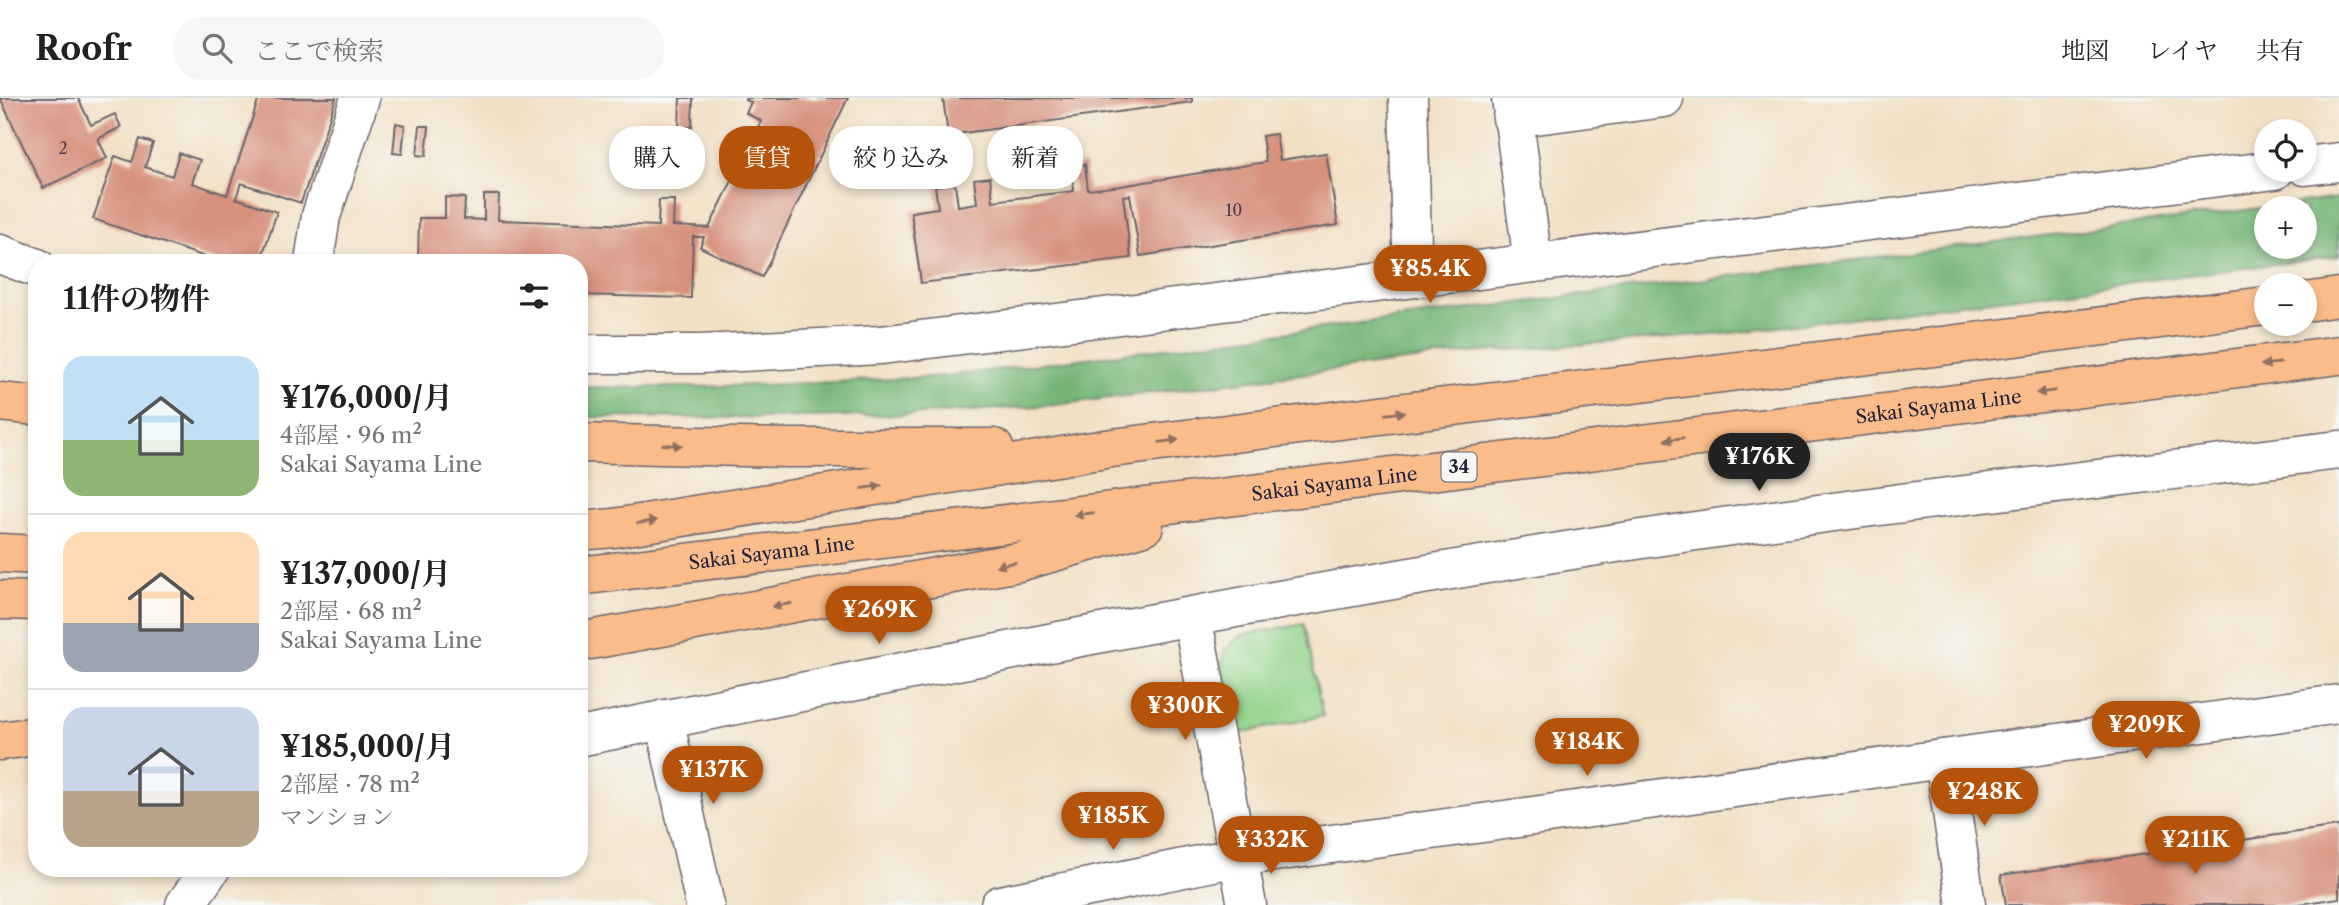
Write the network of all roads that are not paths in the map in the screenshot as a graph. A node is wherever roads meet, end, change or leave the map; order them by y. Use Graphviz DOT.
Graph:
graph roads {
  1 [pos="360,98"];
  2 [pos="1408,98"];
  3 [pos="1664,98"];
  4 [pos="1512,108"];
  5 [pos="2339,162"];
  6 [pos="2317,165"];
  7 [pos="2254,173"];
  8 [pos="0,254"];
  9 [pos="315,254"];
  10 [pos="1533,263"];
  11 [pos="28,265"];
  12 [pos="1416,276"];
  13 [pos="2339,297"];
  14 [pos="2317,300"];
  15 [pos="2254,307"];
  16 [pos="588,354"];
  17 [pos="2339,355"];
  18 [pos="0,402"];
  19 [pos="28,405"];
  20 [pos="588,443"];
  21 [pos="1112,448"];
  22 [pos="2339,450"];
  23 [pos="1260,493"];
  24 [pos="588,530"];
  25 [pos="0,553"];
  26 [pos="28,555"];
  27 [pos="588,575"];
  28 [pos="0,600"];
  29 [pos="28,601"];
  30 [pos="1192,616"];
  31 [pos="588,640"];
  32 [pos="2339,704"];
  33 [pos="664,719"];
  34 [pos="588,735"];
  35 [pos="28,737"];
  36 [pos="0,741"];
  37 [pos="1944,759"];
  38 [pos="1238,857"];
  39 [pos="205,877"];
  40 [pos="185,905"];
  41 [pos="705,905"];
  42 [pos="1000,905"];
  43 [pos="1247,905"];
  44 [pos="1966,905"];
  1 -- 9 [label="street"];
  2 -- 12 [label="street"];
  3 -- 4 [label="street"];
  4 -- 10 [label="street"];
  5 -- 6 [label="street"];
  7 -- 10 [label="street"];
  8 -- 11 [label="street"];
  10 -- 12 [label="street"];
  12 -- 16 [label="street"];
  13 -- 14 [label="main road"];
  21 -- 15 [label="main road, one-way"];
  17 -- 23 [label="main road, Sakai Sayama Line / 34, one-way"];
  18 -- 19 [label="main road"];
  20 -- 21 [label="main road, one-way"];
  24 -- 21 [label="main road, one-way"];
  22 -- 30 [label="street"];
  23 -- 27 [label="main road, Sakai Sayama Line / 34, one-way"];
  23 -- 31 [label="main road, one-way"];
  25 -- 26 [label="main road"];
  28 -- 29 [label="main road"];
  30 -- 33 [label="street"];
  30 -- 38 [label="street"];
  32 -- 37 [label="street"];
  33 -- 34 [label="street"];
  33 -- 41 [label="street"];
  35 -- 36 [label="main road"];
  37 -- 38 [label="street"];
  37 -- 44 [label="street"];
  38 -- 42 [label="street"];
  38 -- 43 [label="street"];
  39 -- 40 [label="street"];
}
